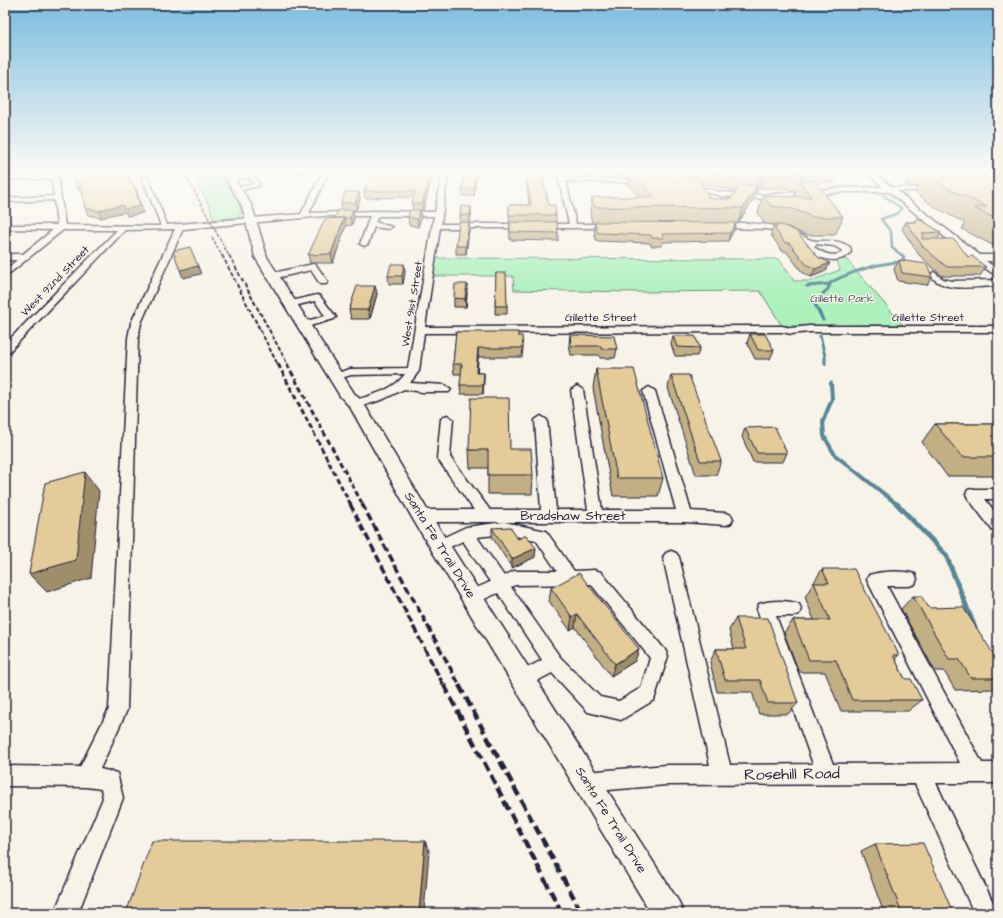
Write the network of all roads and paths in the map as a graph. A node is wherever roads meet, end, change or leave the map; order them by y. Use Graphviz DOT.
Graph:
graph roads {
  1 [pos="375,214"];
  2 [pos="438,214"];
  3 [pos="60,215"];
  4 [pos="161,215"];
  5 [pos="250,215"];
  6 [pos="345,215"];
  7 [pos="570,215"];
  8 [pos="922,215"];
  9 [pos="304,216"];
  10 [pos="252,221"];
  11 [pos="371,224"];
  12 [pos="436,226"];
  13 [pos="573,226"];
  14 [pos="621,226"];
  15 [pos="710,226"];
  16 [pos="5,227"];
  17 [pos="61,227"];
  18 [pos="180,227"];
  19 [pos="388,227"];
  20 [pos="123,228"];
  21 [pos="162,228"];
  22 [pos="812,243"];
  23 [pos="943,243"];
  24 [pos="957,243"];
  25 [pos="364,244"];
  26 [pos="5,257"];
  27 [pos="25,257"];
  28 [pos="976,258"];
  29 [pos="998,258"];
  30 [pos="5,274"];
  31 [pos="998,274"];
  32 [pos="934,275"];
  33 [pos="272,276"];
  34 [pos="323,282"];
  35 [pos="998,283"];
  36 [pos="290,304"];
  37 [pos="303,325"];
  38 [pos="998,329"];
  39 [pos="420,330"];
  40 [pos="5,350"];
  41 [pos="413,371"];
  42 [pos="335,377"];
  43 [pos="403,385"];
  44 [pos="445,389"];
  45 [pos="577,390"];
  46 [pos="649,391"];
  47 [pos="356,404"];
  48 [pos="447,419"];
  49 [pos="541,420"];
  50 [pos="998,494"];
  51 [pos="421,516"];
  52 [pos="685,516"];
  53 [pos="487,517"];
  54 [pos="549,517"];
  55 [pos="596,517"];
  56 [pos="726,519"];
  57 [pos="998,527"];
  58 [pos="466,534"];
  59 [pos="439,546"];
  60 [pos="671,558"];
  61 [pos="570,578"];
  62 [pos="909,579"];
  63 [pos="501,585"];
  64 [pos="472,598"];
  65 [pos="793,609"];
  66 [pos="554,663"];
  67 [pos="522,680"];
  68 [pos="826,773"];
  69 [pos="921,773"];
  70 [pos="976,773"];
  71 [pos="998,773"];
  72 [pos="722,774"];
  73 [pos="5,776"];
  74 [pos="86,777"];
  75 [pos="586,782"];
  76 [pos="66,913"];
  77 [pos="668,913"];
  78 [pos="986,913"];
  1 -- 11 [label="street"];
  2 -- 12 [label="street, West 91st Street"];
  3 -- 17 [label="street"];
  4 -- 21 [label="street"];
  5 -- 10 [label="main road, Santa Fe Trail Drive"];
  6 -- 9 [label="street"];
  7 -- 13 [label="street"];
  8 -- 24 [label="street"];
  9 -- 10 [label="street"];
  10 -- 18 [label="street"];
  10 -- 33 [label="main road, Santa Fe Trail Drive"];
  11 -- 19 [label="street"];
  11 -- 25 [label="street"];
  12 -- 13 [label="street"];
  12 -- 39 [label="street, West 91st Street"];
  13 -- 14 [label="street"];
  15 -- 22 [label="street"];
  16 -- 17 [label="street"];
  17 -- 20 [label="street"];
  17 -- 27 [label="street"];
  18 -- 21 [label="street"];
  18 -- 74 [label="street"];
  20 -- 21 [label="street"];
  20 -- 40 [label="street, West 92nd Street"];
  23 -- 24 [label="street"];
  24 -- 28 [label="street"];
  26 -- 27 [label="street"];
  27 -- 30 [label="street"];
  28 -- 29 [label="street"];
  28 -- 31 [label="street"];
  32 -- 35 [label="street"];
  33 -- 34 [label="street"];
  33 -- 36 [label="main road, Santa Fe Trail Drive"];
  36 -- 37 [label="main road, Santa Fe Trail Drive"];
  36 -- 37 [label="street"];
  37 -- 42 [label="main road, Santa Fe Trail Drive"];
  38 -- 39 [label="street, Gillette Street"];
  39 -- 41 [label="street, West 91st Street"];
  41 -- 42 [label="street"];
  41 -- 43 [label="street, West 91st Street"];
  42 -- 47 [label="main road, Santa Fe Trail Drive"];
  43 -- 44 [label="street"];
  43 -- 47 [label="street, West 91st Street"];
  45 -- 55 [label="street"];
  46 -- 52 [label="street"];
  47 -- 51 [label="main road, Santa Fe Trail Drive"];
  48 -- 53 [label="street"];
  49 -- 54 [label="street"];
  50 -- 57 [label="street"];
  51 -- 53 [label="street, Bradshaw Street"];
  51 -- 59 [label="main road, Santa Fe Trail Drive"];
  52 -- 55 [label="street, Bradshaw Street"];
  52 -- 56 [label="street, Bradshaw Street"];
  53 -- 54 [label="street, Bradshaw Street"];
  54 -- 55 [label="street, Bradshaw Street"];
  58 -- 59 [label="street"];
  58 -- 61 [label="street"];
  58 -- 63 [label="street"];
  59 -- 64 [label="main road, Santa Fe Trail Drive"];
  60 -- 72 [label="street"];
  61 -- 63 [label="street"];
  61 -- 66 [label="street"];
  62 -- 70 [label="street"];
  63 -- 64 [label="street"];
  63 -- 66 [label="street"];
  64 -- 67 [label="main road, Santa Fe Trail Drive"];
  65 -- 68 [label="street"];
  66 -- 67 [label="street"];
  67 -- 75 [label="main road, Santa Fe Trail Drive"];
  68 -- 69 [label="street, Rosehill Road"];
  68 -- 72 [label="street, Rosehill Road"];
  69 -- 70 [label="street, Rosehill Road"];
  69 -- 78 [label="street"];
  70 -- 71 [label="street, Rosehill Road"];
  72 -- 75 [label="street, Rosehill Road"];
  73 -- 74 [label="street"];
  74 -- 76 [label="street"];
  75 -- 77 [label="main road, Santa Fe Trail Drive"];
}
